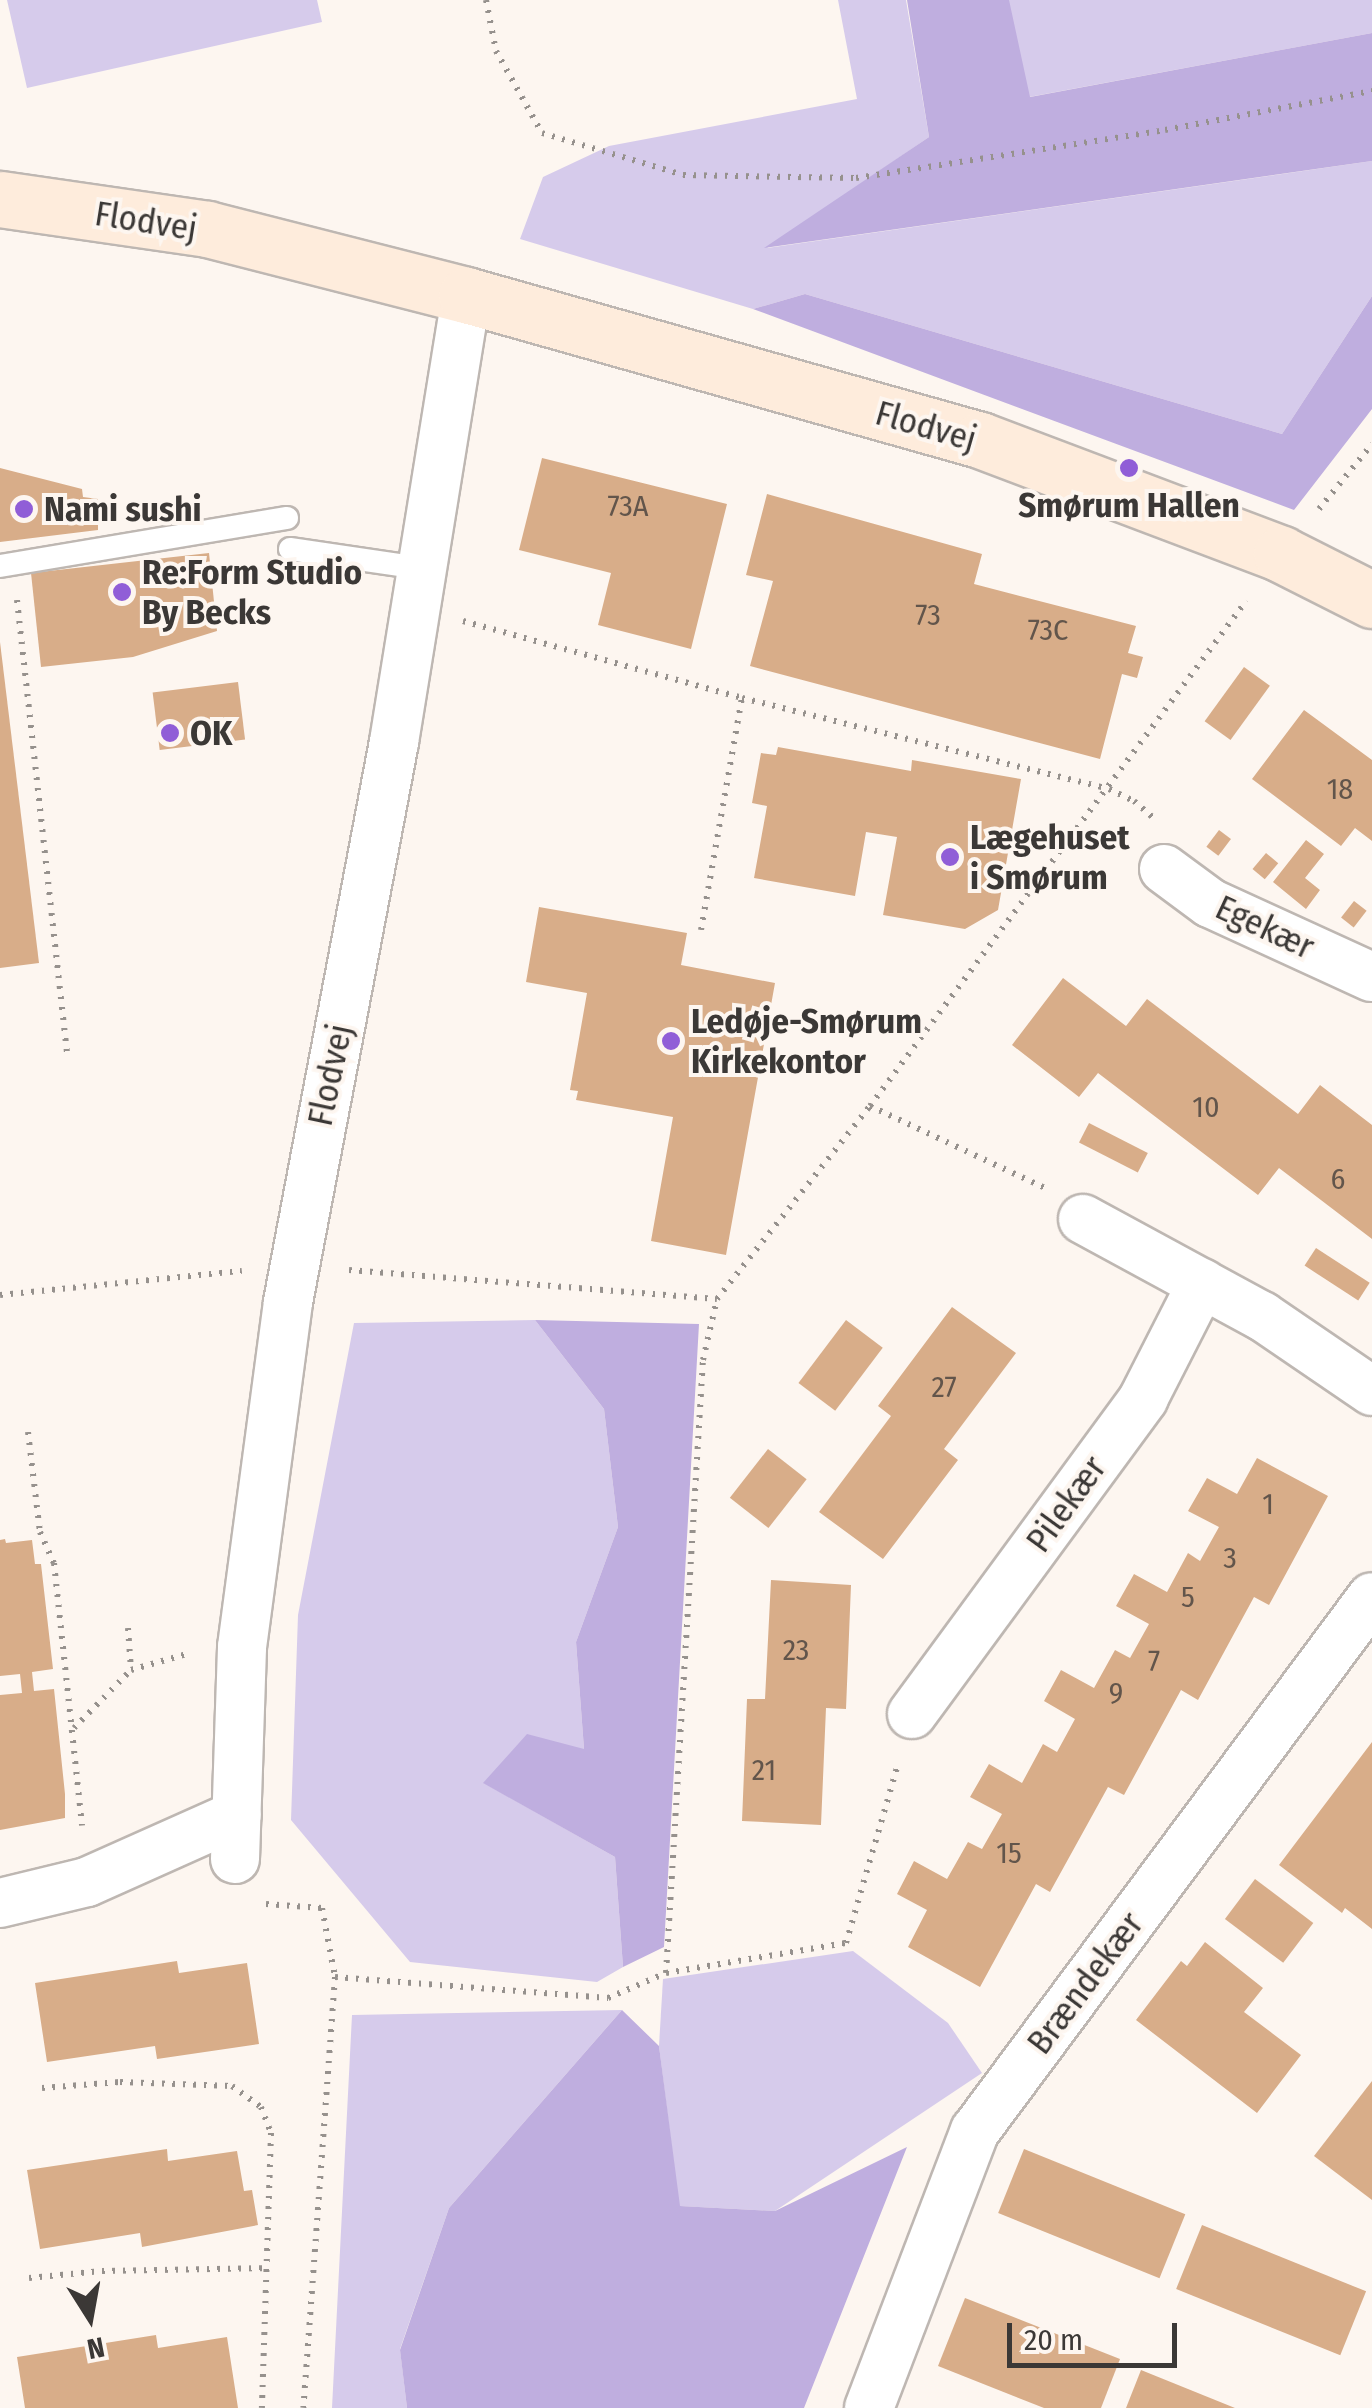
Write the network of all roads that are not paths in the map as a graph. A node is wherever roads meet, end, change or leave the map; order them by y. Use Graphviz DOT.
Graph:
graph roads {
  1 [pos="0,199"];
  2 [pos="466,295"];
  3 [pos="287,518"];
  4 [pos="290,550"];
  5 [pos="7,565"];
  6 [pos="418,588"];
  7 [pos="1372,600"];
  8 [pos="1164,870"];
  9 [pos="1372,977"];
  10 [pos="1082,1220"];
  11 [pos="1202,1284"];
  12 [pos="1372,1391"];
  13 [pos="1372,1597"];
  14 [pos="912,1714"];
  15 [pos="0,1902"];
  16 [pos="869,2408"];
  1 -- 2 [label="street, Flodvej"];
  2 -- 6 [label="street, Flodvej"];
  2 -- 7 [label="street, Flodvej"];
  3 -- 5 [label="lane"];
  4 -- 6 [label="lane"];
  6 -- 15 [label="street, Flodvej"];
  8 -- 9 [label="street, Egekær"];
  10 -- 11 [label="street"];
  11 -- 12 [label="street"];
  11 -- 14 [label="street, Pilekær"];
  13 -- 16 [label="street, Brændekær"];
}
